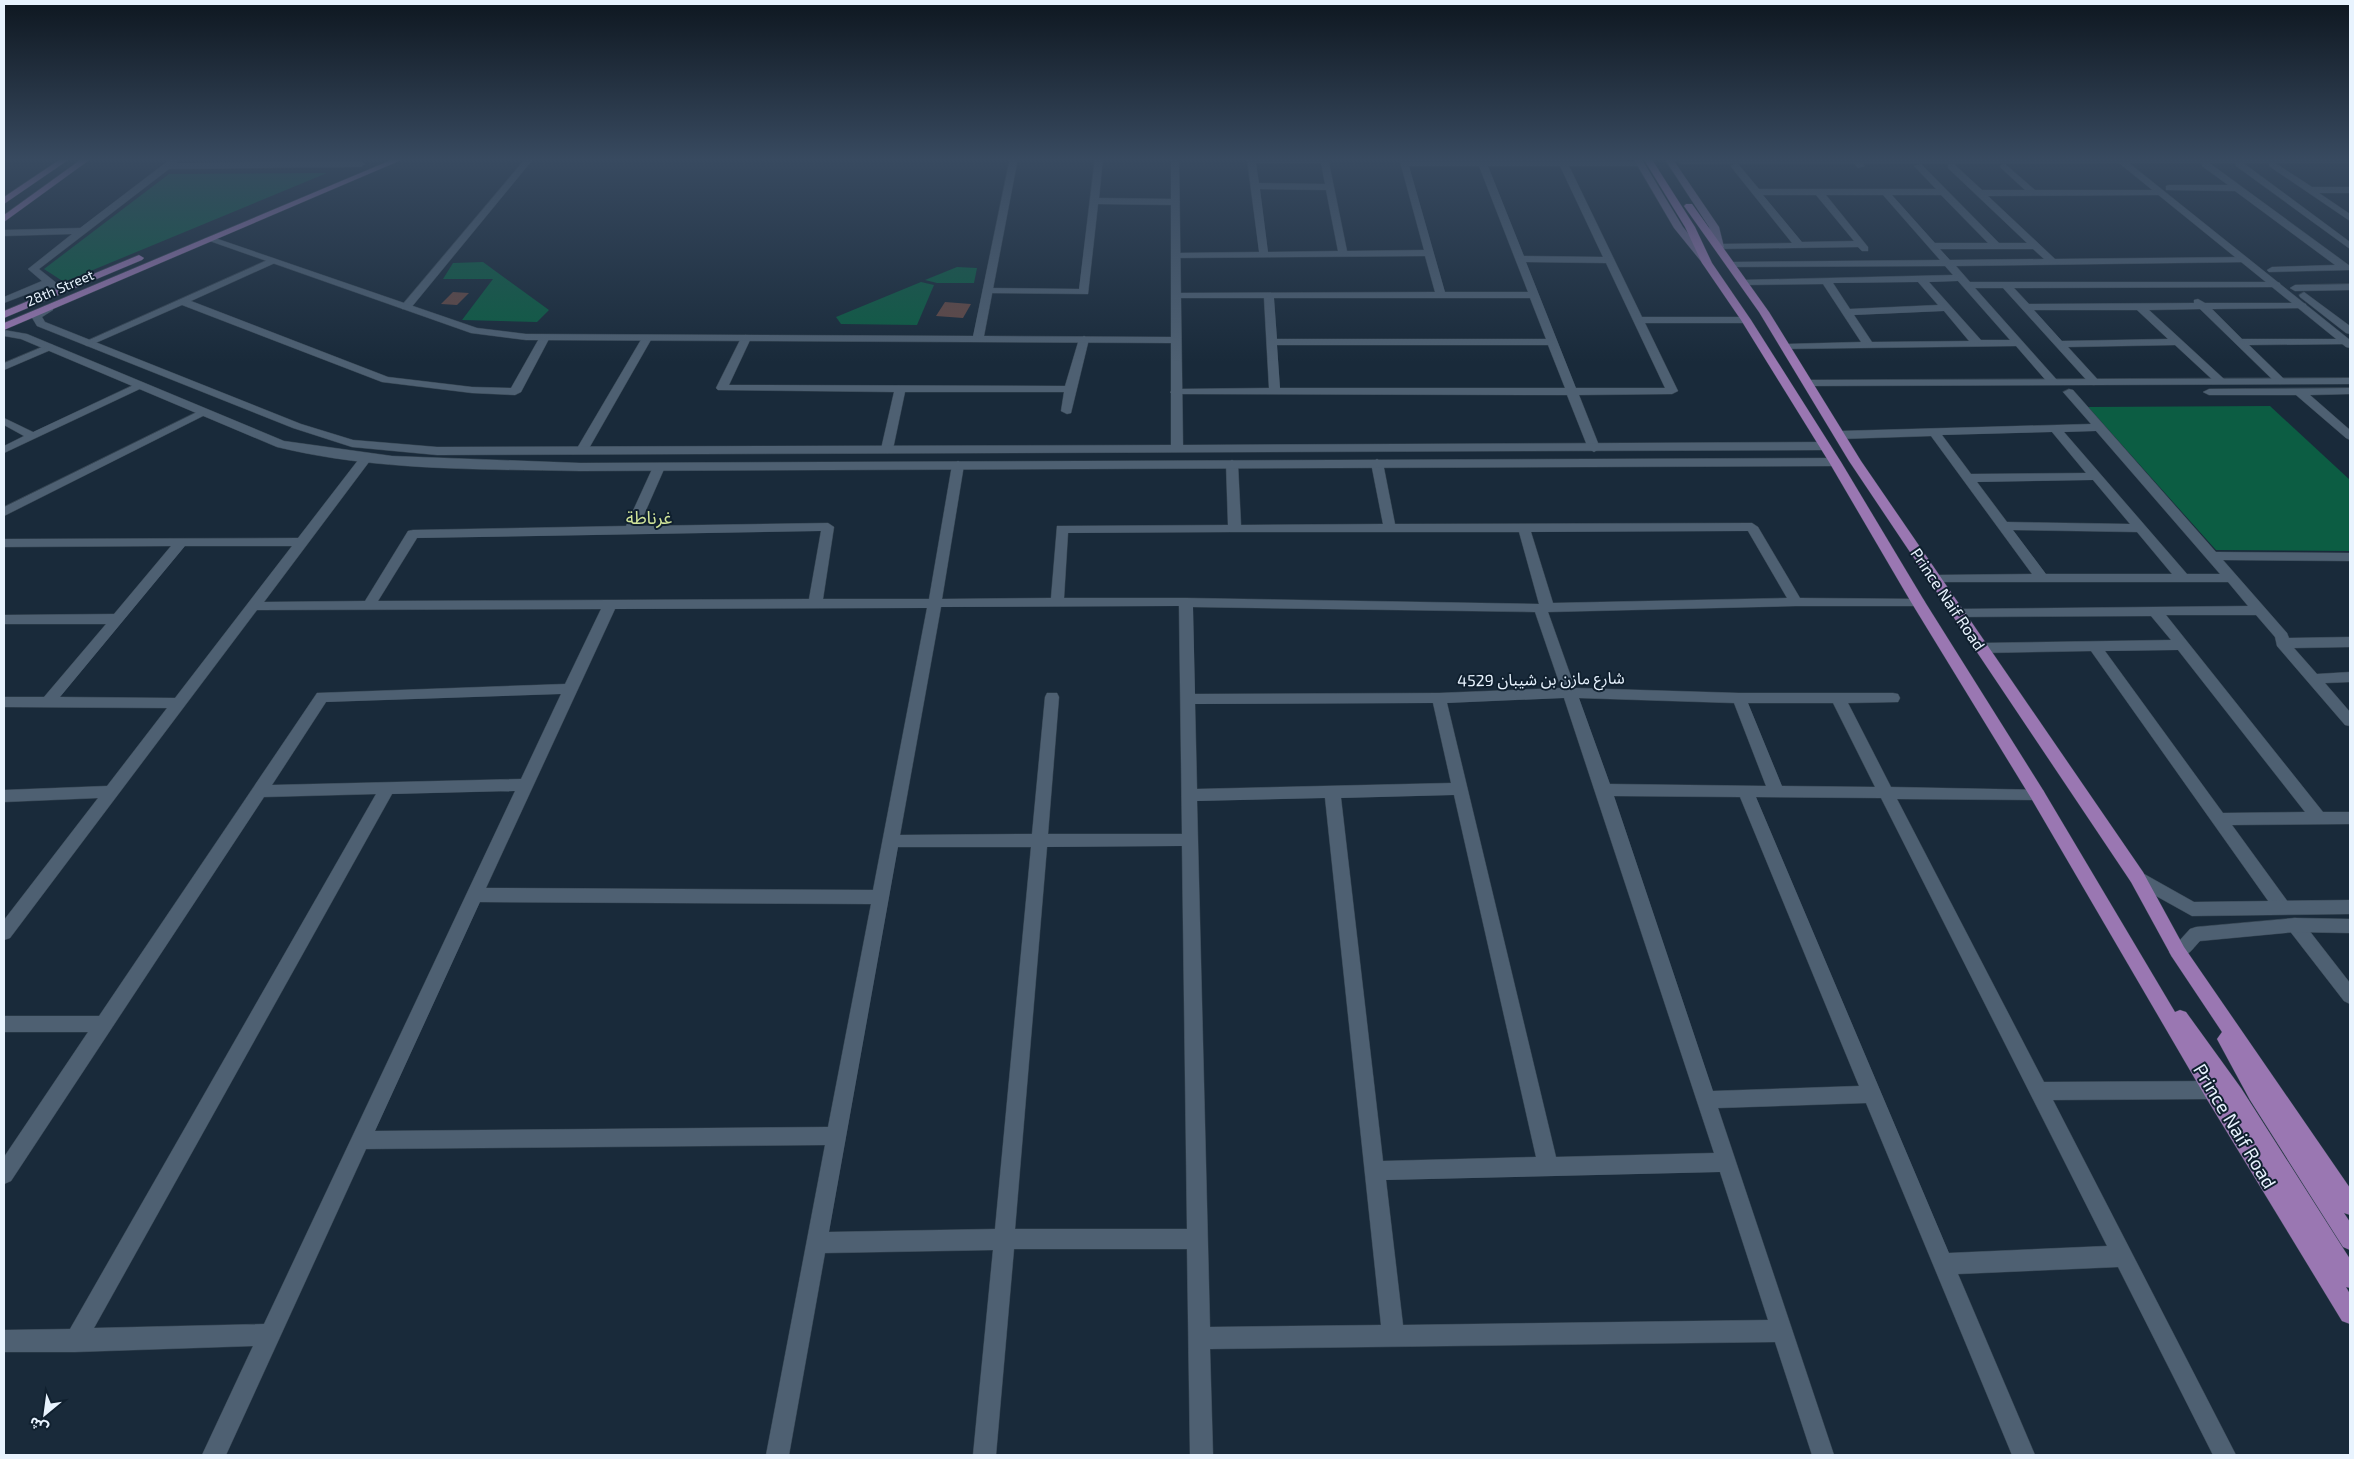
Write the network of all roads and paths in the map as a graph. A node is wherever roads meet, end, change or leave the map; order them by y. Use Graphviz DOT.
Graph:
graph roads {
  1 [pos="88,226"];
  2 [pos="240,226"];
  3 [pos="473,226"];
  4 [pos="1000,226"];
  5 [pos="1091,226"];
  6 [pos="1175,226"];
  7 [pos="1260,226"];
  8 [pos="1338,226"];
  9 [pos="1421,226"];
  10 [pos="1507,226"];
  11 [pos="1594,226"];
  12 [pos="1689,226"];
  13 [pos="1702,226"];
  14 [pos="1713,226"];
  15 [pos="1784,226"];
  16 [pos="1847,226"];
  17 [pos="1916,226"];
  18 [pos="1977,226"];
  19 [pos="2013,226"];
  20 [pos="2206,226"];
  21 [pos="2213,226"];
  22 [pos="2289,226"];
  23 [pos="2323,226"];
  24 [pos="82,231"];
  25 [pos="4,233"];
  26 [pos="209,239"];
  27 [pos="1861,244"];
  28 [pos="1800,246"];
  29 [pos="1934,246"];
  30 [pos="1997,246"];
  31 [pos="2034,246"];
  32 [pos="2350,246"];
  33 [pos="1719,247"];
  34 [pos="151,253"];
  35 [pos="1429,253"];
  36 [pos="1343,254"];
  37 [pos="1264,255"];
  38 [pos="1175,256"];
  39 [pos="1520,260"];
  40 [pos="1610,260"];
  41 [pos="2245,260"];
  42 [pos="272,261"];
  43 [pos="1949,263"];
  44 [pos="2054,263"];
  45 [pos="1877,264"];
  46 [pos="1730,265"];
  47 [pos="2348,268"];
  48 [pos="2272,270"];
  49 [pos="1921,279"];
  50 [pos="1826,281"];
  51 [pos="49,282"];
  52 [pos="1745,282"];
  53 [pos="1966,282"];
  54 [pos="2006,285"];
  55 [pos="2276,285"];
  56 [pos="2180,286"];
  57 [pos="2350,287"];
  58 [pos="2295,288"];
  59 [pos="60,291"];
  60 [pos="987,292"];
  61 [pos="1176,295"];
  62 [pos="1269,295"];
  63 [pos="1441,295"];
  64 [pos="1534,295"];
  65 [pos="4,300"];
  66 [pos="182,301"];
  67 [pos="2203,306"];
  68 [pos="2302,306"];
  69 [pos="406,307"];
  70 [pos="2025,307"];
  71 [pos="2140,307"];
  72 [pos="49,308"];
  73 [pos="1946,308"];
  74 [pos="1846,312"];
  75 [pos="4,315"];
  76 [pos="1638,320"];
  77 [pos="1746,320"];
  78 [pos="4,327"];
  79 [pos="52,328"];
  80 [pos="4,332"];
  81 [pos="23,336"];
  82 [pos="545,337"];
  83 [pos="647,338"];
  84 [pos="746,338"];
  85 [pos="978,338"];
  86 [pos="1084,339"];
  87 [pos="2349,339"];
  88 [pos="1176,340"];
  89 [pos="1272,342"];
  90 [pos="1552,342"];
  91 [pos="2178,342"];
  92 [pos="2238,342"];
  93 [pos="87,343"];
  94 [pos="2019,343"];
  95 [pos="1978,344"];
  96 [pos="2059,344"];
  97 [pos="1869,346"];
  98 [pos="49,347"];
  99 [pos="1786,347"];
  100 [pos="4,368"];
  101 [pos="2280,381"];
  102 [pos="2350,381"];
  103 [pos="2053,382"];
  104 [pos="2094,382"];
  105 [pos="2128,382"];
  106 [pos="2220,382"];
  107 [pos="1873,383"];
  108 [pos="140,386"];
  109 [pos="1811,388"];
  110 [pos="900,389"];
  111 [pos="1070,389"];
  112 [pos="1176,392"];
  113 [pos="1276,392"];
  114 [pos="1572,392"];
  115 [pos="2069,392"];
  116 [pos="2139,392"];
  117 [pos="2300,392"];
  118 [pos="2350,392"];
  119 [pos="1882,393"];
  120 [pos="1067,411"];
  121 [pos="202,412"];
  122 [pos="4,421"];
  123 [pos="2100,427"];
  124 [pos="2055,428"];
  125 [pos="1934,432"];
  126 [pos="1840,435"];
  127 [pos="33,436"];
  128 [pos="2350,436"];
  129 [pos="1824,446"];
  130 [pos="1594,448"];
  131 [pos="1783,448"];
  132 [pos="887,449"];
  133 [pos="1177,449"];
  134 [pos="4,450"];
  135 [pos="582,450"];
  136 [pos="366,458"];
  137 [pos="1790,462"];
  138 [pos="1835,462"];
  139 [pos="1376,463"];
  140 [pos="1232,464"];
  141 [pos="958,465"];
  142 [pos="659,467"];
  143 [pos="2096,476"];
  144 [pos="1967,478"];
  145 [pos="4,512"];
  146 [pos="2005,526"];
  147 [pos="1524,528"];
  148 [pos="2140,528"];
  149 [pos="1390,529"];
  150 [pos="631,530"];
  151 [pos="1235,530"];
  152 [pos="182,542"];
  153 [pos="301,542"];
  154 [pos="4,543"];
  155 [pos="2214,556"];
  156 [pos="2344,557"];
  157 [pos="2350,569"];
  158 [pos="2184,578"];
  159 [pos="2232,578"];
  160 [pos="1935,579"];
  161 [pos="2042,579"];
  162 [pos="1186,602"];
  163 [pos="1796,602"];
  164 [pos="1918,602"];
  165 [pos="934,603"];
  166 [pos="1057,603"];
  167 [pos="610,604"];
  168 [pos="815,604"];
  169 [pos="369,605"];
  170 [pos="253,606"];
  171 [pos="1544,608"];
  172 [pos="2259,610"];
  173 [pos="2155,611"];
  174 [pos="1958,613"];
  175 [pos="4,619"];
  176 [pos="117,619"];
  177 [pos="2282,642"];
  178 [pos="2350,642"];
  179 [pos="2182,646"];
  180 [pos="2094,647"];
  181 [pos="1981,648"];
  182 [pos="2350,677"];
  183 [pos="2313,678"];
  184 [pos="571,689"];
  185 [pos="1569,694"];
  186 [pos="1052,697"];
  187 [pos="1439,698"];
  188 [pos="1739,698"];
  189 [pos="1838,698"];
  190 [pos="1893,698"];
  191 [pos="1189,699"];
  192 [pos="4,702"];
  193 [pos="47,703"];
  194 [pos="179,703"];
  195 [pos="2350,721"];
  196 [pos="526,785"];
  197 [pos="387,788"];
  198 [pos="1461,789"];
  199 [pos="1604,790"];
  200 [pos="259,791"];
  201 [pos="1745,791"];
  202 [pos="1776,791"];
  203 [pos="111,792"];
  204 [pos="1332,792"];
  205 [pos="1886,792"];
  206 [pos="2037,794"];
  207 [pos="1189,795"];
  208 [pos="4,796"];
  209 [pos="2319,818"];
  210 [pos="2350,818"];
  211 [pos="2218,819"];
  212 [pos="1190,840"];
  213 [pos="890,841"];
  214 [pos="1039,842"];
  215 [pos="2137,878"];
  216 [pos="475,895"];
  217 [pos="880,897"];
  218 [pos="2282,907"];
  219 [pos="2350,907"];
  220 [pos="2294,925"];
  221 [pos="2350,926"];
  222 [pos="4,933"];
  223 [pos="2122,938"];
  224 [pos="2178,952"];
  225 [pos="2350,996"];
  226 [pos="4,1024"];
  227 [pos="104,1024"];
  228 [pos="2212,1090"];
  229 [pos="2039,1091"];
  230 [pos="1872,1094"];
  231 [pos="1706,1100"];
  232 [pos="836,1136"];
  233 [pos="361,1140"];
  234 [pos="1726,1162"];
  235 [pos="1548,1167"];
  236 [pos="1374,1172"];
  237 [pos="4,1174"];
  238 [pos="2350,1205"];
  239 [pos="1004,1239"];
  240 [pos="1197,1239"];
  241 [pos="2350,1240"];
  242 [pos="816,1243"];
  243 [pos="2123,1256"];
  244 [pos="1943,1264"];
  245 [pos="2350,1278"];
  246 [pos="2350,1313"];
  247 [pos="1782,1332"];
  248 [pos="270,1335"];
  249 [pos="1393,1336"];
  250 [pos="1199,1338"];
  251 [pos="75,1341"];
  252 [pos="4,1342"];
  253 [pos="214,1455"];
  254 [pos="777,1455"];
  255 [pos="985,1455"];
  256 [pos="1201,1455"];
  257 [pos="1822,1455"];
  258 [pos="2023,1455"];
  259 [pos="2225,1455"];
  1 -- 24 [label="street"];
  2 -- 26 [label="main road, 28th Street"];
  3 -- 69 [label="street"];
  4 -- 60 [label="street"];
  5 -- 60 [label="street"];
  6 -- 38 [label="street"];
  7 -- 37 [label="street"];
  8 -- 36 [label="street"];
  9 -- 35 [label="street"];
  10 -- 39 [label="street"];
  11 -- 40 [label="street"];
  12 -- 77 [label="main road, Prince Naif Road"];
  13 -- 33 [label="main road, Prince Naif Road"];
  14 -- 33 [label="main road, Prince Naif Road"];
  15 -- 28 [label="street"];
  16 -- 27 [label="street"];
  17 -- 29 [label="street"];
  18 -- 30 [label="street"];
  19 -- 31 [label="street"];
  20 -- 41 [label="street"];
  21 -- 48 [label="street"];
  22 -- 47 [label="street"];
  23 -- 32 [label="street"];
  24 -- 25 [label="street"];
  24 -- 51 [label="street"];
  26 -- 42 [label="street"];
  26 -- 72 [label="main road, 28th Street"];
  27 -- 28 [label="street"];
  27 -- 45 [label="street"];
  28 -- 33 [label="street"];
  29 -- 30 [label="street"];
  29 -- 43 [label="street"];
  30 -- 31 [label="street"];
  31 -- 44 [label="street"];
  33 -- 46 [label="main road, Prince Naif Road"];
  34 -- 59 [label="main road, 28th Street"];
  35 -- 36 [label="street"];
  35 -- 63 [label="street"];
  36 -- 37 [label="street"];
  37 -- 38 [label="street"];
  38 -- 61 [label="street"];
  39 -- 40 [label="street"];
  39 -- 64 [label="street"];
  40 -- 76 [label="street"];
  41 -- 44 [label="street"];
  41 -- 55 [label="street"];
  42 -- 66 [label="street"];
  42 -- 69 [label="street"];
  43 -- 44 [label="street"];
  43 -- 45 [label="street"];
  43 -- 53 [label="street"];
  45 -- 46 [label="street"];
  46 -- 52 [label="main road, Prince Naif Road"];
  47 -- 48 [label="street"];
  48 -- 58 [label="street"];
  49 -- 50 [label="street"];
  49 -- 53 [label="street"];
  49 -- 73 [label="street"];
  50 -- 52 [label="street"];
  50 -- 74 [label="street"];
  51 -- 59 [label="street"];
  51 -- 65 [label="street"];
  52 -- 99 [label="main road, Prince Naif Road"];
  53 -- 54 [label="street"];
  53 -- 94 [label="street"];
  54 -- 56 [label="street"];
  54 -- 70 [label="street"];
  55 -- 56 [label="street"];
  55 -- 68 [label="street"];
  56 -- 67 [label="street"];
  57 -- 58 [label="street"];
  58 -- 87 [label="street"];
  59 -- 75 [label="main road, 28th Street"];
  60 -- 85 [label="street"];
  61 -- 62 [label="street"];
  61 -- 88 [label="street"];
  62 -- 63 [label="street"];
  62 -- 89 [label="street"];
  63 -- 64 [label="street"];
  64 -- 90 [label="street"];
  66 -- 82 [label="street"];
  66 -- 93 [label="street"];
  67 -- 68 [label="street"];
  67 -- 71 [label="street"];
  67 -- 92 [label="street"];
  68 -- 87 [label="street"];
  69 -- 82 [label="street"];
  70 -- 71 [label="street"];
  70 -- 96 [label="street"];
  71 -- 91 [label="street"];
  72 -- 78 [label="main road, 28th Street"];
  72 -- 79 [label="street"];
  73 -- 74 [label="street"];
  73 -- 95 [label="street"];
  74 -- 97 [label="street"];
  76 -- 77 [label="street"];
  76 -- 114 [label="street"];
  77 -- 129 [label="main road, Prince Naif Road"];
  79 -- 81 [label="street"];
  79 -- 93 [label="street"];
  80 -- 81 [label="street"];
  81 -- 98 [label="street"];
  82 -- 83 [label="street"];
  83 -- 84 [label="street"];
  83 -- 135 [label="street"];
  84 -- 85 [label="street"];
  84 -- 110 [label="street"];
  85 -- 86 [label="street"];
  86 -- 88 [label="street"];
  86 -- 111 [label="street"];
  87 -- 92 [label="street"];
  88 -- 112 [label="street"];
  89 -- 90 [label="street"];
  89 -- 113 [label="street"];
  90 -- 114 [label="street"];
  91 -- 96 [label="street"];
  91 -- 106 [label="street"];
  92 -- 101 [label="street"];
  93 -- 135 [label="street"];
  94 -- 95 [label="street"];
  94 -- 103 [label="street"];
  95 -- 97 [label="street"];
  96 -- 104 [label="street"];
  97 -- 99 [label="street"];
  98 -- 100 [label="street"];
  98 -- 108 [label="street"];
  99 -- 109 [label="main road, Prince Naif Road"];
  101 -- 102 [label="street"];
  101 -- 106 [label="street"];
  103 -- 104 [label="street"];
  103 -- 107 [label="street"];
  104 -- 105 [label="street"];
  105 -- 106 [label="street"];
  105 -- 116 [label="street"];
  107 -- 109 [label="street"];
  107 -- 119 [label="street"];
  108 -- 121 [label="street"];
  108 -- 127 [label="street"];
  109 -- 119 [label="street"];
  109 -- 126 [label="main road, Prince Naif Road"];
  110 -- 111 [label="street"];
  110 -- 132 [label="street"];
  111 -- 120 [label="street"];
  112 -- 113 [label="street"];
  112 -- 133 [label="street"];
  113 -- 114 [label="street"];
  114 -- 130 [label="street"];
  115 -- 116 [label="street"];
  115 -- 119 [label="street"];
  115 -- 123 [label="street"];
  116 -- 117 [label="street"];
  117 -- 118 [label="street"];
  117 -- 128 [label="street"];
  121 -- 136 [label="street"];
  121 -- 145 [label="street"];
  122 -- 127 [label="street"];
  123 -- 124 [label="street"];
  123 -- 155 [label="street"];
  124 -- 125 [label="street"];
  124 -- 143 [label="street"];
  125 -- 126 [label="street"];
  125 -- 144 [label="street"];
  126 -- 160 [label="main road, Prince Naif Road"];
  127 -- 134 [label="street"];
  129 -- 131 [label="street"];
  129 -- 138 [label="main road, Prince Naif Road"];
  130 -- 131 [label="street"];
  130 -- 133 [label="street"];
  131 -- 137 [label="street"];
  132 -- 133 [label="street"];
  132 -- 135 [label="street"];
  136 -- 142 [label="street"];
  136 -- 153 [label="street"];
  137 -- 138 [label="street"];
  137 -- 139 [label="street"];
  138 -- 164 [label="main road, Prince Naif Road"];
  139 -- 140 [label="street"];
  139 -- 149 [label="street"];
  140 -- 141 [label="street"];
  140 -- 151 [label="street"];
  141 -- 142 [label="street"];
  141 -- 165 [label="street"];
  142 -- 150 [label="street"];
  143 -- 144 [label="street"];
  143 -- 148 [label="street"];
  144 -- 146 [label="street"];
  146 -- 148 [label="street"];
  146 -- 161 [label="street"];
  147 -- 149 [label="street"];
  147 -- 163 [label="street"];
  147 -- 171 [label="street"];
  148 -- 158 [label="street"];
  149 -- 151 [label="street"];
  150 -- 168 [label="street"];
  150 -- 169 [label="street"];
  151 -- 166 [label="street"];
  152 -- 153 [label="street"];
  152 -- 154 [label="street"];
  152 -- 176 [label="street"];
  153 -- 170 [label="street"];
  155 -- 156 [label="street"];
  155 -- 159 [label="street"];
  156 -- 157 [label="street"];
  158 -- 159 [label="street"];
  158 -- 161 [label="street"];
  159 -- 172 [label="street"];
  160 -- 161 [label="street"];
  160 -- 174 [label="main road, Prince Naif Road"];
  162 -- 166 [label="street"];
  162 -- 171 [label="street"];
  162 -- 191 [label="street"];
  163 -- 164 [label="street"];
  163 -- 171 [label="street"];
  164 -- 206 [label="main road, Prince Naif Road"];
  165 -- 166 [label="street"];
  165 -- 168 [label="street"];
  165 -- 213 [label="street"];
  167 -- 168 [label="street"];
  167 -- 169 [label="street"];
  167 -- 184 [label="street"];
  169 -- 170 [label="street"];
  170 -- 194 [label="street"];
  171 -- 185 [label="street"];
  172 -- 173 [label="street"];
  172 -- 177 [label="street"];
  173 -- 174 [label="street"];
  173 -- 179 [label="street"];
  174 -- 181 [label="main road, Prince Naif Road"];
  175 -- 176 [label="street"];
  176 -- 193 [label="street"];
  177 -- 178 [label="street"];
  177 -- 183 [label="street"];
  179 -- 180 [label="street"];
  179 -- 209 [label="street"];
  180 -- 181 [label="street"];
  180 -- 211 [label="street"];
  181 -- 215 [label="main road, Prince Naif Road"];
  182 -- 183 [label="street"];
  183 -- 195 [label="street"];
  184 -- 196 [label="street"];
  184 -- 200 [label="street"];
  185 -- 187 [label="street, شارع مازن بن شيبان 4529"];
  185 -- 188 [label="street, شارع مازن بن شيبان 4529"];
  185 -- 199 [label="street"];
  186 -- 214 [label="street"];
  187 -- 191 [label="street, شارع مازن بن شيبان 4529"];
  187 -- 198 [label="street"];
  188 -- 189 [label="street, شارع مازن بن شيبان 4529"];
  188 -- 202 [label="street"];
  189 -- 190 [label="street, شارع مازن بن شيبان 4529"];
  189 -- 205 [label="street"];
  191 -- 207 [label="street"];
  192 -- 193 [label="street"];
  193 -- 194 [label="street"];
  194 -- 203 [label="street"];
  196 -- 197 [label="street"];
  196 -- 216 [label="street"];
  197 -- 200 [label="street"];
  197 -- 251 [label="street"];
  198 -- 204 [label="street"];
  198 -- 235 [label="street"];
  199 -- 201 [label="street"];
  199 -- 231 [label="street"];
  200 -- 227 [label="street"];
  201 -- 202 [label="street"];
  201 -- 230 [label="street"];
  202 -- 205 [label="street"];
  203 -- 208 [label="street"];
  203 -- 222 [label="street"];
  204 -- 207 [label="street"];
  204 -- 236 [label="street"];
  205 -- 206 [label="street"];
  205 -- 229 [label="street"];
  206 -- 223 [label="main road, Prince Naif Road"];
  207 -- 212 [label="street"];
  209 -- 210 [label="street"];
  209 -- 211 [label="street"];
  211 -- 218 [label="street"];
  212 -- 214 [label="street"];
  212 -- 240 [label="street"];
  213 -- 214 [label="street"];
  213 -- 217 [label="street"];
  214 -- 239 [label="street"];
  215 -- 218 [label="street"];
  215 -- 224 [label="main road, Prince Naif Road"];
  216 -- 217 [label="street"];
  216 -- 233 [label="street"];
  217 -- 232 [label="street"];
  218 -- 219 [label="street"];
  220 -- 221 [label="street"];
  220 -- 224 [label="street"];
  220 -- 225 [label="street"];
  223 -- 228 [label="main road, Prince Naif Road"];
  223 -- 245 [label="main road, Prince Naif Road"];
  224 -- 238 [label="main road, Prince Naif Road"];
  224 -- 241 [label="main road, Prince Naif Road"];
  226 -- 227 [label="street"];
  227 -- 237 [label="street"];
  228 -- 229 [label="street"];
  228 -- 246 [label="main road, Prince Naif Road"];
  229 -- 243 [label="street"];
  230 -- 231 [label="street"];
  230 -- 244 [label="street"];
  231 -- 234 [label="street"];
  232 -- 233 [label="street"];
  232 -- 242 [label="street"];
  233 -- 248 [label="street"];
  234 -- 235 [label="street"];
  234 -- 247 [label="street"];
  235 -- 236 [label="street"];
  236 -- 249 [label="street"];
  239 -- 240 [label="street"];
  239 -- 242 [label="street"];
  239 -- 255 [label="street"];
  240 -- 250 [label="street"];
  242 -- 254 [label="street"];
  243 -- 244 [label="street"];
  243 -- 259 [label="street"];
  244 -- 258 [label="street"];
  247 -- 249 [label="street"];
  247 -- 257 [label="street"];
  248 -- 251 [label="street"];
  248 -- 253 [label="street"];
  249 -- 250 [label="street"];
  250 -- 256 [label="street"];
  251 -- 252 [label="street"];
}
